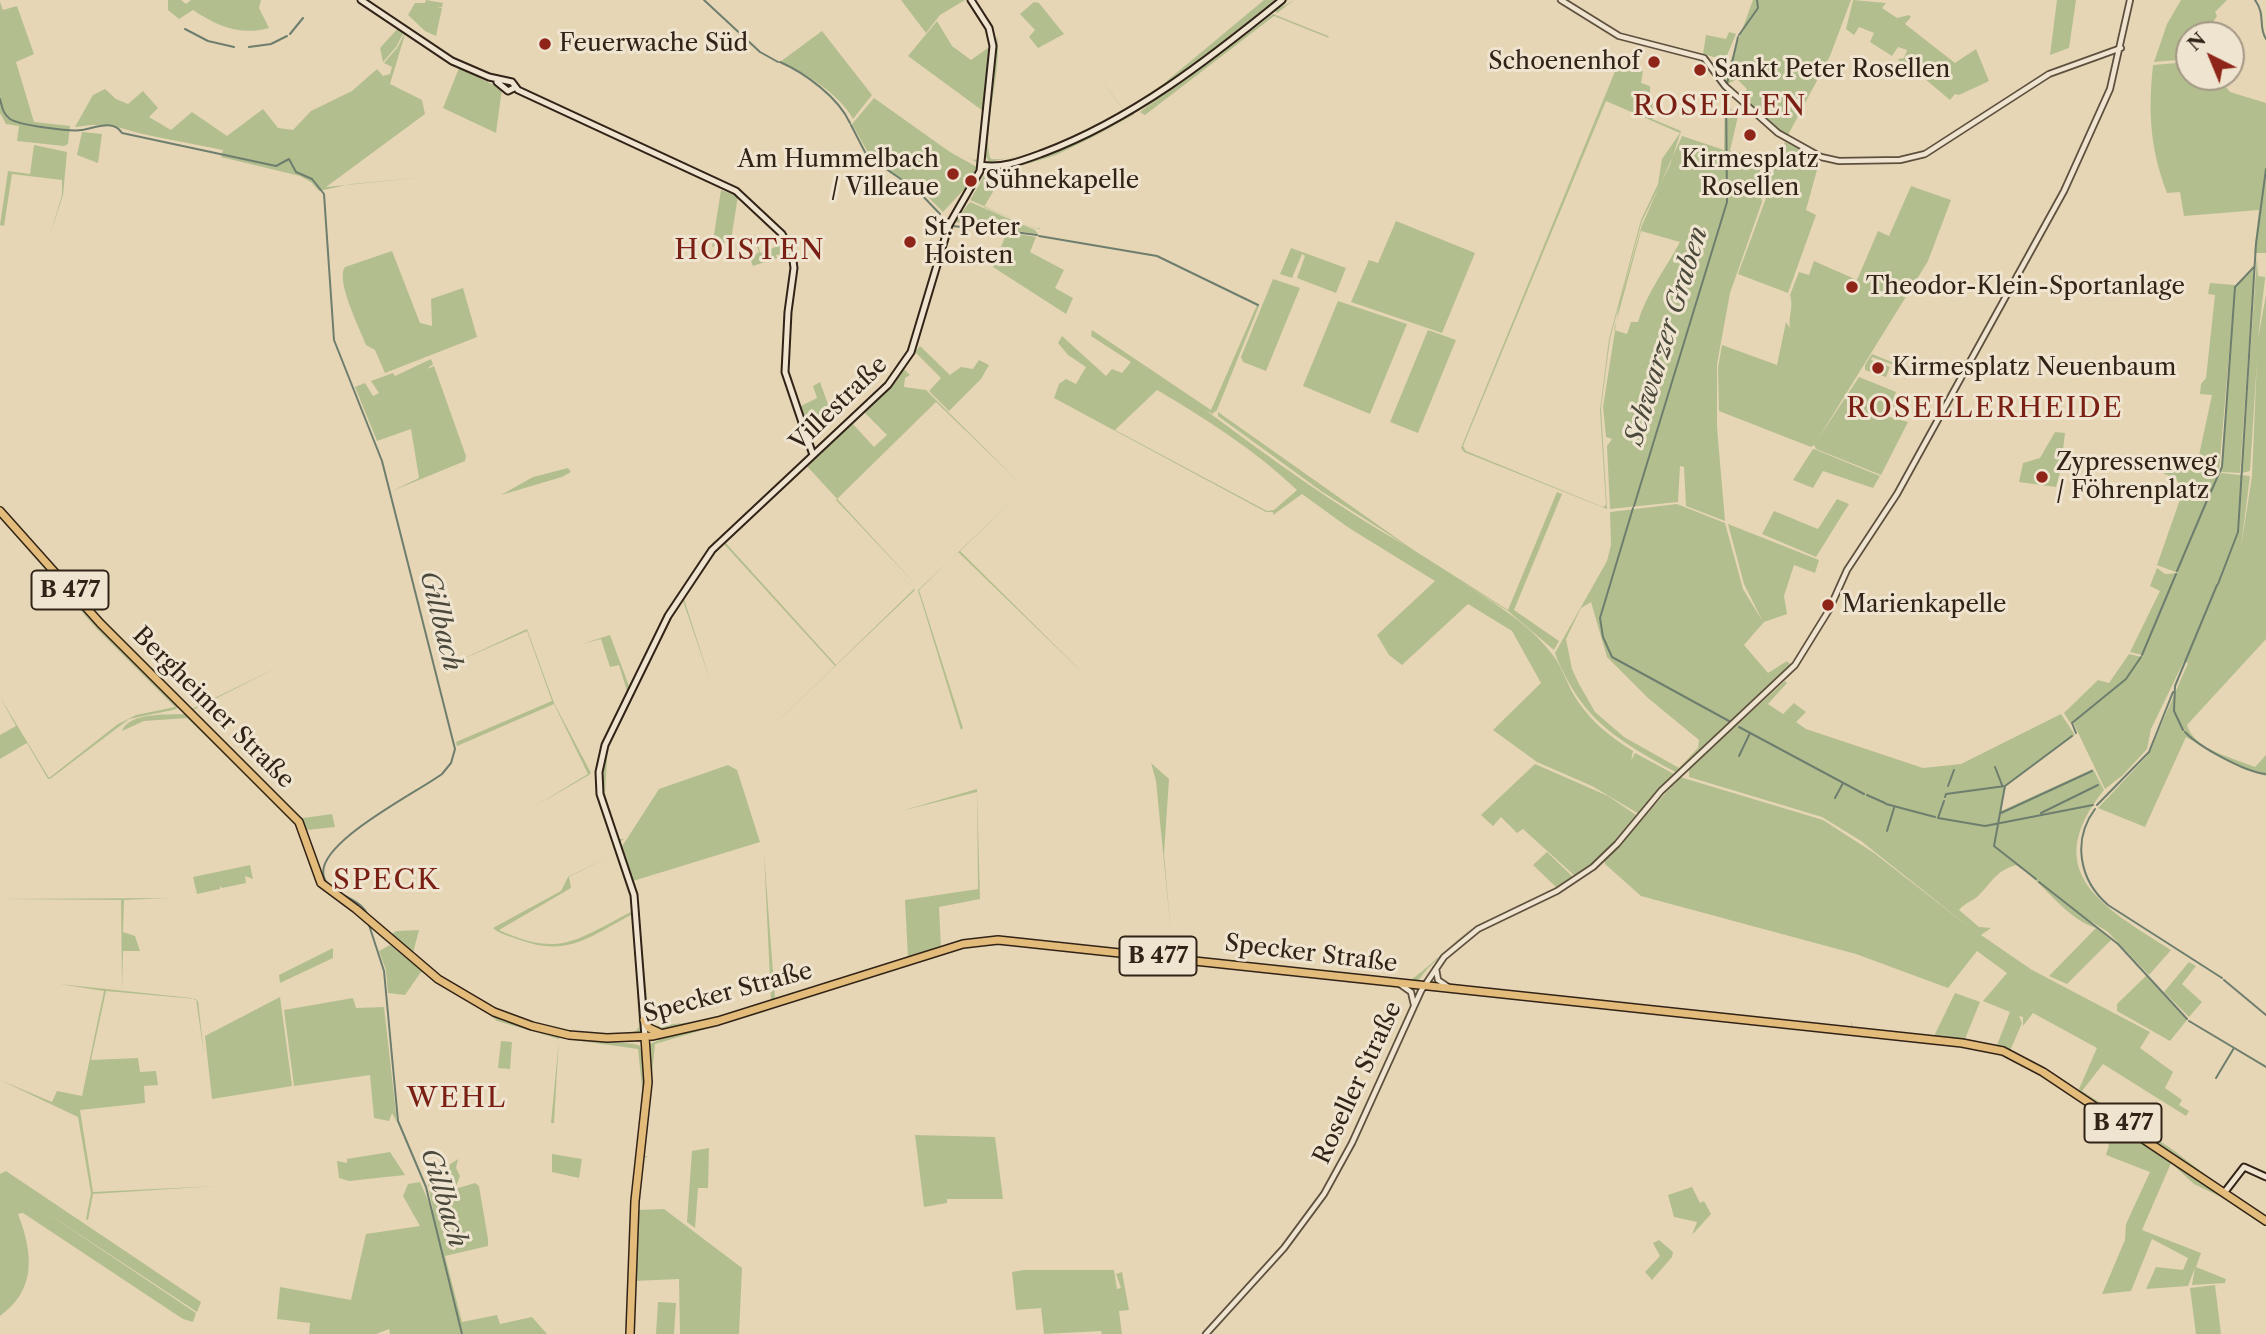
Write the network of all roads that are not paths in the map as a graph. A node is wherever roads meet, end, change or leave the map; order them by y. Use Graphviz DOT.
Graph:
graph roads {
  1 [pos="361,0"];
  2 [pos="971,0"];
  3 [pos="1282,0"];
  4 [pos="1561,0"];
  5 [pos="2130,0"];
  6 [pos="2121,48"];
  7 [pos="981,165"];
  8 [pos="994,167"];
  9 [pos="976,181"];
  10 [pos="813,455"];
  11 [pos="0,511"];
  12 [pos="287,809"];
  13 [pos="1437,965"];
  14 [pos="1372,980"];
  15 [pos="1424,986"];
  16 [pos="1458,989"];
  17 [pos="1414,1005"];
  18 [pos="644,1020"];
  19 [pos="664,1034"];
  20 [pos="645,1037"];
  21 [pos="617,1038"];
  22 [pos="646,1053"];
  23 [pos="2266,1177"];
  24 [pos="2224,1193"];
  25 [pos="2266,1221"];
  26 [pos="631,1334"];
  27 [pos="1206,1334"];
  1 -- 10 [label="main road"];
  2 -- 7 [label="main road, Villestraße"];
  3 -- 8 [label="main road"];
  4 -- 6 [label="street"];
  5 -- 6 [label="street, Roseller Straße"];
  6 -- 13 [label="street, Roseller Straße"];
  7 -- 8 [label="main road"];
  7 -- 9 [label="main road, Villestraße"];
  8 -- 9 [label="main road"];
  9 -- 10 [label="main road, Villestraße"];
  10 -- 18 [label="main road, Villestraße"];
  11 -- 12 [label="main road, Bergheimer Straße / B 477"];
  12 -- 21 [label="main road, Specker Straße / B 477"];
  13 -- 15 [label="street, Roseller Straße"];
  13 -- 16 [label="street"];
  14 -- 15 [label="main road, Specker Straße / B 477"];
  14 -- 17 [label="street"];
  14 -- 19 [label="main road, Specker Straße / B 477"];
  15 -- 16 [label="main road, Specker Straße / B 477"];
  15 -- 17 [label="street, Roseller Straße"];
  16 -- 24 [label="main road, Specker Straße / B 477"];
  17 -- 27 [label="street, Roseller Straße"];
  18 -- 19 [label="main road"];
  18 -- 20 [label="main road"];
  19 -- 20 [label="main road, Specker Straße / B 477"];
  20 -- 21 [label="main road, Specker Straße / B 477"];
  20 -- 22 [label="main road"];
  21 -- 22 [label="main road"];
  22 -- 26 [label="main road"];
  23 -- 24 [label="main road"];
  24 -- 25 [label="main road, B 477"];
}
